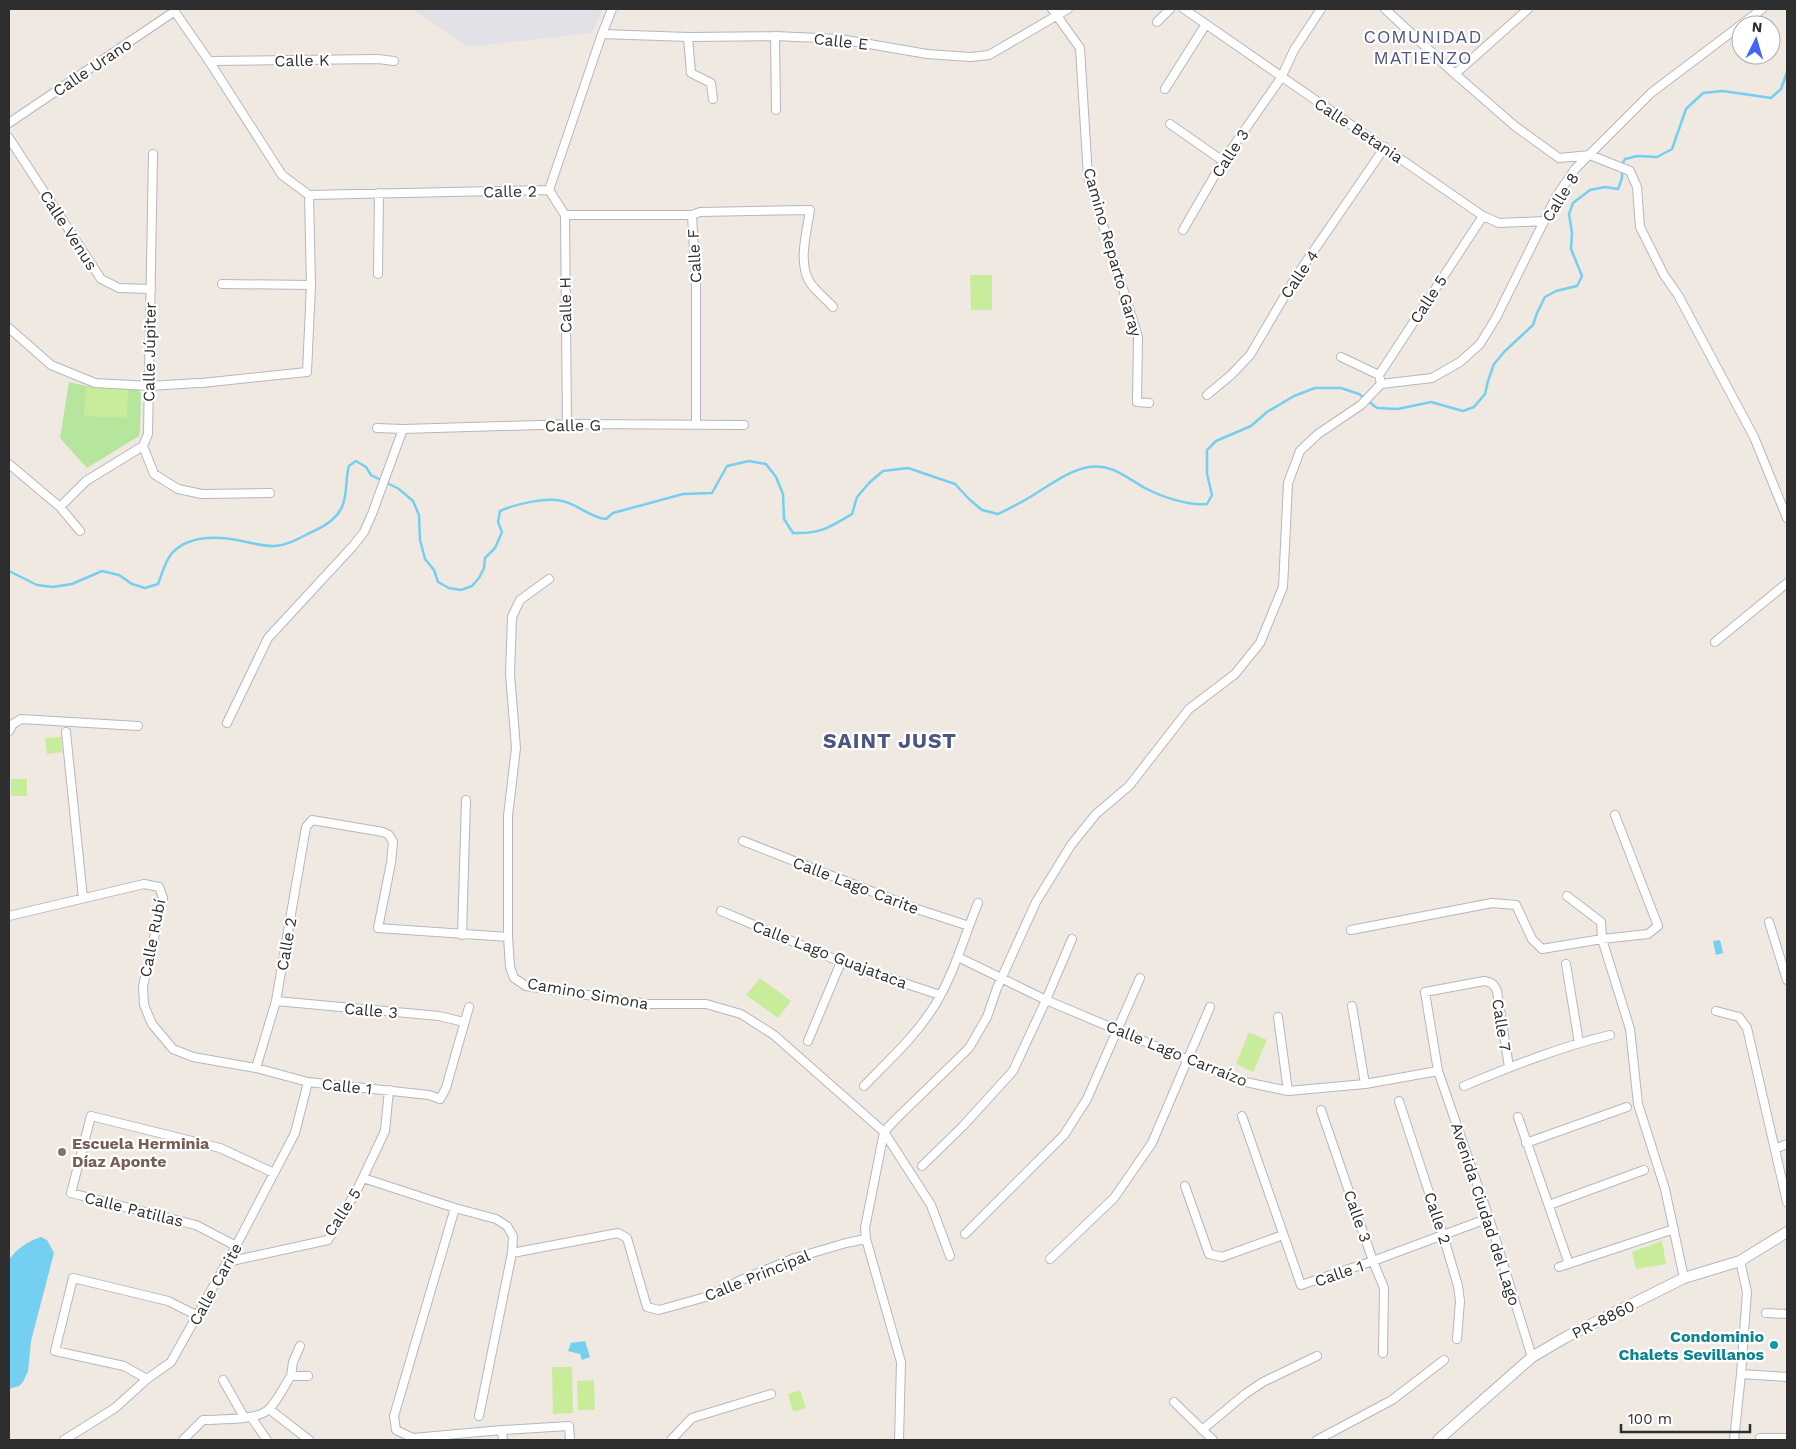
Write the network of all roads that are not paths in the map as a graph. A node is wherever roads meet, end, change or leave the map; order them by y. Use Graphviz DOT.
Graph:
graph roads {
  1 [pos="612,9"];
  2 [pos="1068,9"];
  3 [pos="1170,9"];
  4 [pos="1184,9"];
  5 [pos="1321,9"];
  6 [pos="1385,9"];
  7 [pos="1528,9"];
  8 [pos="1762,9"];
  9 [pos="174,10"];
  10 [pos="1054,12"];
  11 [pos="1157,22"];
  12 [pos="1206,24"];
  13 [pos="602,34"];
  14 [pos="776,36"];
  15 [pos="688,37"];
  16 [pos="394,61"];
  17 [pos="210,62"];
  18 [pos="1455,74"];
  19 [pos="1281,78"];
  20 [pos="1165,89"];
  21 [pos="713,99"];
  22 [pos="776,110"];
  23 [pos="9,123"];
  24 [pos="1170,124"];
  25 [pos="9,138"];
  26 [pos="1385,147"];
  27 [pos="153,154"];
  28 [pos="1590,155"];
  29 [pos="1223,160"];
  30 [pos="549,190"];
  31 [pos="379,193"];
  32 [pos="309,195"];
  33 [pos="565,215"];
  34 [pos="692,215"];
  35 [pos="1482,216"];
  36 [pos="1544,221"];
  37 [pos="1183,230"];
  38 [pos="378,274"];
  39 [pos="222,284"];
  40 [pos="311,285"];
  41 [pos="150,289"];
  42 [pos="833,306"];
  43 [pos="9,328"];
  44 [pos="1341,357"];
  45 [pos="1379,375"];
  46 [pos="1381,384"];
  47 [pos="149,386"];
  48 [pos="1208,395"];
  49 [pos="1149,403"];
  50 [pos="696,424"];
  51 [pos="566,425"];
  52 [pos="744,425"];
  53 [pos="377,428"];
  54 [pos="403,429"];
  55 [pos="143,446"];
  56 [pos="9,464"];
  57 [pos="270,493"];
  58 [pos="60,507"];
  59 [pos="1787,518"];
  60 [pos="80,531"];
  61 [pos="549,580"];
  62 [pos="1787,583"];
  63 [pos="1715,642"];
  64 [pos="227,723"];
  65 [pos="138,726"];
  66 [pos="9,731"];
  67 [pos="66,732"];
  68 [pos="466,800"];
  69 [pos="1615,815"];
  70 [pos="743,841"];
  71 [pos="1567,896"];
  72 [pos="83,898"];
  73 [pos="978,904"];
  74 [pos="721,911"];
  75 [pos="9,916"];
  76 [pos="1769,922"];
  77 [pos="969,926"];
  78 [pos="1351,930"];
  79 [pos="462,935"];
  80 [pos="508,937"];
  81 [pos="1602,938"];
  82 [pos="1072,939"];
  83 [pos="958,957"];
  84 [pos="842,962"];
  85 [pos="1566,964"];
  86 [pos="1001,978"];
  87 [pos="1140,978"];
  88 [pos="1787,980"];
  89 [pos="940,995"];
  90 [pos="1046,1000"];
  91 [pos="276,1001"];
  92 [pos="1352,1006"];
  93 [pos="1210,1007"];
  94 [pos="470,1008"];
  95 [pos="1716,1011"];
  96 [pos="1278,1016"];
  97 [pos="464,1022"];
  98 [pos="1117,1030"];
  99 [pos="1610,1035"];
  100 [pos="808,1041"];
  101 [pos="1579,1043"];
  102 [pos="1188,1060"];
  103 [pos="1508,1067"];
  104 [pos="256,1068"];
  105 [pos="1438,1071"];
  106 [pos="308,1082"];
  107 [pos="1365,1084"];
  108 [pos="864,1086"];
  109 [pos="1464,1086"];
  110 [pos="389,1090"];
  111 [pos="1288,1091"];
  112 [pos="1399,1101"];
  113 [pos="1627,1107"];
  114 [pos="1321,1110"];
  115 [pos="1242,1116"];
  116 [pos="1518,1116"];
  117 [pos="884,1132"];
  118 [pos="1526,1143"];
  119 [pos="1787,1144"];
  120 [pos="1775,1149"];
  121 [pos="922,1166"];
  122 [pos="1644,1170"];
  123 [pos="274,1173"];
  124 [pos="363,1178"];
  125 [pos="1185,1186"];
  126 [pos="1787,1202"];
  127 [pos="1549,1204"];
  128 [pos="455,1208"];
  129 [pos="1488,1218"];
  130 [pos="1674,1229"];
  131 [pos="1787,1232"];
  132 [pos="965,1234"];
  133 [pos="1283,1235"];
  134 [pos="1443,1235"];
  135 [pos="866,1239"];
  136 [pos="236,1246"];
  137 [pos="512,1253"];
  138 [pos="950,1256"];
  139 [pos="1050,1259"];
  140 [pos="1373,1261"];
  141 [pos="1740,1261"];
  142 [pos="227,1262"];
  143 [pos="1569,1264"];
  144 [pos="1559,1267"];
  145 [pos="1684,1278"];
  146 [pos="1766,1312"];
  147 [pos="1787,1314"];
  148 [pos="198,1316"];
  149 [pos="1457,1339"];
  150 [pos="300,1346"];
  151 [pos="1383,1353"];
  152 [pos="1317,1356"];
  153 [pos="1532,1357"];
  154 [pos="1444,1360"];
  155 [pos="1741,1374"];
  156 [pos="291,1376"];
  157 [pos="308,1376"];
  158 [pos="1787,1377"];
  159 [pos="147,1379"];
  160 [pos="223,1380"];
  161 [pos="771,1394"];
  162 [pos="1174,1402"];
  163 [pos="268,1409"];
  164 [pos="479,1416"];
  165 [pos="247,1417"];
  166 [pos="502,1430"];
  167 [pos="1202,1430"];
  168 [pos="436,1438"];
  169 [pos="1760,1438"];
  170 [pos="1787,1438"];
  171 [pos="65,1440"];
  172 [pos="183,1440"];
  173 [pos="267,1440"];
  174 [pos="309,1440"];
  175 [pos="503,1440"];
  176 [pos="570,1440"];
  177 [pos="671,1440"];
  178 [pos="899,1440"];
  179 [pos="1213,1440"];
  180 [pos="1317,1440"];
  181 [pos="1438,1440"];
  182 [pos="1734,1440"];
  1 -- 13 [label="street, Calle 2"];
  2 -- 10 [label="street, Calle E"];
  3 -- 11 [label="street"];
  4 -- 12 [label="street, Calle Betania"];
  5 -- 19 [label="street, Calle 3"];
  6 -- 18 [label="street"];
  7 -- 18 [label="street"];
  8 -- 28 [label="street, Calle 8"];
  9 -- 17 [label="street"];
  9 -- 23 [label="street, Calle Urano"];
  10 -- 14 [label="street, Calle E"];
  10 -- 49 [label="street, Camino Reparto Garay"];
  12 -- 19 [label="street, Calle Betania"];
  12 -- 20 [label="street"];
  13 -- 15 [label="street, Calle E"];
  13 -- 30 [label="street, Calle 2"];
  14 -- 15 [label="street, Calle E"];
  14 -- 22 [label="street"];
  15 -- 21 [label="street"];
  16 -- 17 [label="street, Calle K"];
  17 -- 32 [label="street"];
  18 -- 28 [label="street"];
  19 -- 26 [label="street, Calle Betania"];
  19 -- 29 [label="street, Calle 3"];
  24 -- 29 [label="street"];
  25 -- 41 [label="street, Calle Venus"];
  26 -- 35 [label="street, Calle Betania"];
  26 -- 48 [label="street, Calle 4"];
  27 -- 41 [label="street, Calle Júpiter"];
  28 -- 36 [label="street, Calle 8"];
  28 -- 59 [label="street"];
  29 -- 37 [label="street, Calle 3"];
  30 -- 31 [label="street, Calle 2"];
  30 -- 33 [label="street"];
  31 -- 32 [label="street, Calle 2"];
  31 -- 38 [label="street"];
  32 -- 40 [label="street"];
  33 -- 34 [label="street, Calle F"];
  33 -- 51 [label="street, Calle H"];
  34 -- 42 [label="street"];
  34 -- 50 [label="street, Calle F"];
  35 -- 36 [label="street, Calle Betania"];
  35 -- 45 [label="street, Calle 5"];
  36 -- 46 [label="street, Calle 8"];
  39 -- 40 [label="street"];
  40 -- 47 [label="street"];
  41 -- 47 [label="street, Calle Júpiter"];
  43 -- 47 [label="street"];
  44 -- 45 [label="street"];
  45 -- 46 [label="street"];
  46 -- 86 [label="street"];
  47 -- 55 [label="street, Calle Júpiter"];
  50 -- 51 [label="street, Calle G"];
  50 -- 52 [label="street, Calle G"];
  51 -- 54 [label="street, Calle G"];
  53 -- 54 [label="street, Calle G"];
  54 -- 64 [label="street"];
  55 -- 57 [label="street"];
  55 -- 58 [label="street"];
  56 -- 58 [label="street"];
  58 -- 60 [label="street"];
  61 -- 80 [label="street, Camino Simona"];
  62 -- 63 [label="street"];
  65 -- 66 [label="street"];
  67 -- 72 [label="street"];
  68 -- 79 [label="street"];
  69 -- 81 [label="street"];
  70 -- 77 [label="street, Calle Lago Carite"];
  71 -- 81 [label="street"];
  72 -- 75 [label="street, Calle Rubí"];
  72 -- 104 [label="street, Calle Rubí"];
  73 -- 77 [label="street"];
  74 -- 84 [label="street, Calle Lago Guajataca"];
  76 -- 88 [label="street"];
  77 -- 83 [label="street"];
  78 -- 81 [label="street"];
  79 -- 80 [label="street"];
  79 -- 91 [label="street, Calle 2"];
  80 -- 117 [label="street, Camino Simona"];
  81 -- 130 [label="street"];
  82 -- 90 [label="street"];
  83 -- 86 [label="street, Calle Lago Carraízo"];
  83 -- 89 [label="street"];
  84 -- 89 [label="street, Calle Lago Guajataca"];
  84 -- 100 [label="street"];
  85 -- 101 [label="street"];
  86 -- 90 [label="street, Calle Lago Carraízo"];
  86 -- 117 [label="street"];
  87 -- 98 [label="street"];
  89 -- 108 [label="street"];
  90 -- 98 [label="street, Calle Lago Carraízo"];
  90 -- 121 [label="street"];
  91 -- 97 [label="street, Calle 3"];
  91 -- 104 [label="street, Calle 2"];
  92 -- 107 [label="street"];
  93 -- 102 [label="street"];
  94 -- 97 [label="street"];
  95 -- 120 [label="street"];
  96 -- 111 [label="street"];
  97 -- 110 [label="street, Calle 1"];
  98 -- 102 [label="street, Calle Lago Carraízo"];
  98 -- 132 [label="street"];
  99 -- 101 [label="street"];
  101 -- 103 [label="street"];
  102 -- 111 [label="street, Calle Lago Carraízo"];
  102 -- 139 [label="street"];
  103 -- 105 [label="street, Calle 7"];
  103 -- 109 [label="street"];
  104 -- 106 [label="street, Calle 1"];
  105 -- 107 [label="street, Calle Lago Carraízo"];
  105 -- 129 [label="street, Avenida Ciudad del Lago"];
  106 -- 110 [label="street, Calle 1"];
  106 -- 123 [label="street, Calle Carite"];
  107 -- 111 [label="street, Calle Lago Carraízo"];
  110 -- 124 [label="street, Calle 5"];
  112 -- 134 [label="street, Calle 2"];
  113 -- 118 [label="street"];
  114 -- 140 [label="street, Calle 3"];
  115 -- 133 [label="street, Calle 1"];
  116 -- 118 [label="street"];
  117 -- 135 [label="street"];
  117 -- 138 [label="street, Camino Simona"];
  118 -- 127 [label="street"];
  119 -- 120 [label="street"];
  120 -- 126 [label="street"];
  122 -- 127 [label="street"];
  123 -- 136 [label="street, Calle Carite"];
  123 -- 136 [label="street, Calle Patillas"];
  124 -- 128 [label="street"];
  124 -- 142 [label="street, Calle 5"];
  125 -- 133 [label="street"];
  127 -- 143 [label="street"];
  128 -- 137 [label="street"];
  128 -- 168 [label="street"];
  129 -- 134 [label="street, Calle 1"];
  129 -- 153 [label="street, Avenida Ciudad del Lago"];
  130 -- 143 [label="street"];
  130 -- 145 [label="street"];
  131 -- 141 [label="street, PR-8860 / PR-8860"];
  133 -- 140 [label="street, Calle 1"];
  134 -- 140 [label="street, Calle 1"];
  134 -- 149 [label="street, Calle 2"];
  135 -- 137 [label="street, Calle Principal"];
  135 -- 178 [label="street"];
  136 -- 142 [label="street, Calle Carite"];
  137 -- 164 [label="street"];
  140 -- 151 [label="street, Calle 3"];
  141 -- 145 [label="street, PR-8860 / PR-8860"];
  141 -- 155 [label="street"];
  142 -- 148 [label="street, Calle Carite"];
  143 -- 144 [label="street"];
  145 -- 153 [label="street, PR-8860 / PR-8860"];
  146 -- 147 [label="street"];
  148 -- 159 [label="street, Calle Carite"];
  148 -- 159 [label="street"];
  150 -- 156 [label="street"];
  152 -- 167 [label="street"];
  153 -- 181 [label="street, PR-8860 / PR-8860"];
  154 -- 180 [label="street"];
  155 -- 158 [label="street"];
  155 -- 182 [label="street"];
  156 -- 157 [label="street"];
  156 -- 163 [label="street"];
  159 -- 171 [label="street, Calle Carite"];
  160 -- 165 [label="street"];
  161 -- 177 [label="street"];
  162 -- 167 [label="street"];
  163 -- 165 [label="street"];
  163 -- 174 [label="street"];
  165 -- 172 [label="street"];
  165 -- 173 [label="street"];
  166 -- 168 [label="street"];
  166 -- 175 [label="street"];
  166 -- 176 [label="street"];
  167 -- 179 [label="street"];
  169 -- 170 [label="street"];
}
